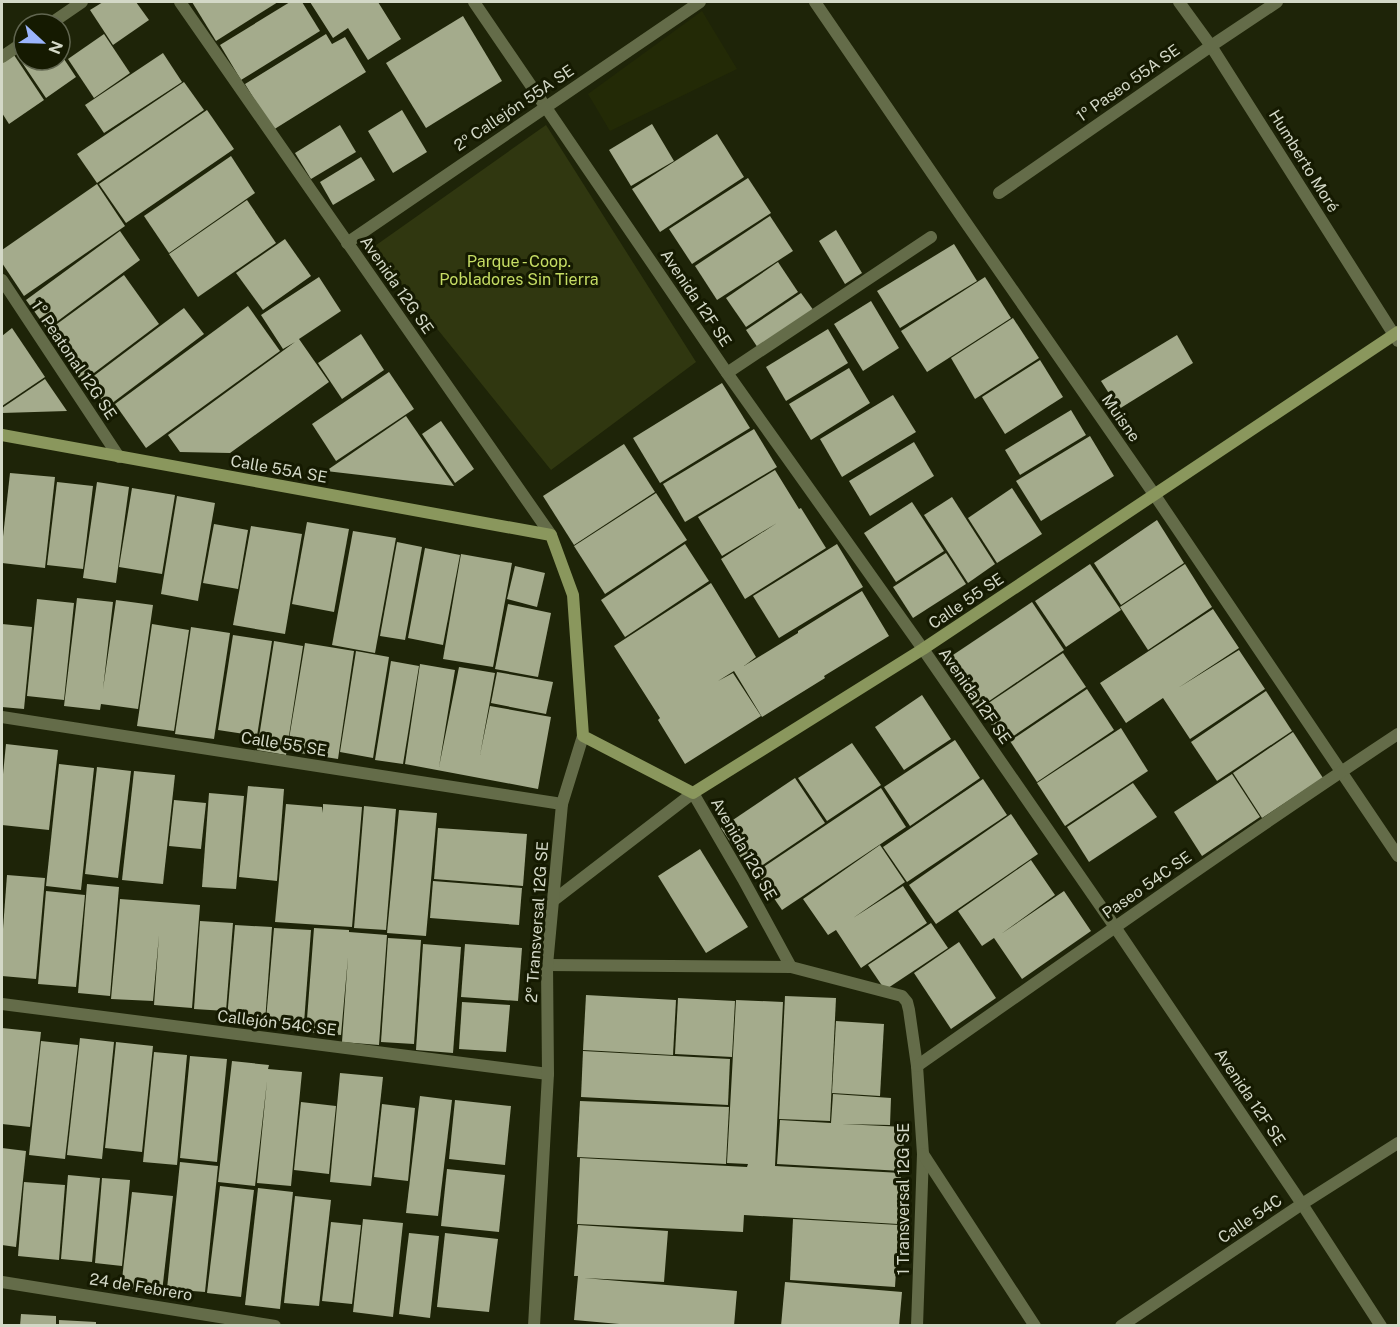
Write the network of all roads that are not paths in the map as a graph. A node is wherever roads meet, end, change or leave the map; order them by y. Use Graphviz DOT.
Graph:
graph roads {
  1 [pos="82,2"];
  2 [pos="180,2"];
  3 [pos="474,2"];
  4 [pos="700,2"];
  5 [pos="815,2"];
  6 [pos="1179,2"];
  7 [pos="1277,2"];
  8 [pos="67,12"];
  9 [pos="1211,46"];
  10 [pos="546,107"];
  11 [pos="999,193"];
  12 [pos="931,237"];
  13 [pos="347,243"];
  14 [pos="2,280"];
  15 [pos="1397,336"];
  16 [pos="727,373"];
  17 [pos="2,435"];
  18 [pos="119,457"];
  19 [pos="1154,494"];
  20 [pos="551,535"];
  21 [pos="573,595"];
  22 [pos="923,649"];
  23 [pos="2,717"];
  24 [pos="1398,734"];
  25 [pos="583,736"];
  26 [pos="1341,772"];
  27 [pos="693,793"];
  28 [pos="561,804"];
  29 [pos="1398,856"];
  30 [pos="554,900"];
  31 [pos="1115,927"];
  32 [pos="547,965"];
  33 [pos="791,968"];
  34 [pos="2,1004"];
  35 [pos="917,1066"];
  36 [pos="548,1074"];
  37 [pos="1398,1143"];
  38 [pos="923,1154"];
  39 [pos="1302,1204"];
  40 [pos="2,1282"];
  41 [pos="275,1326"];
  42 [pos="534,1326"];
  43 [pos="917,1326"];
  44 [pos="1035,1326"];
  45 [pos="1121,1326"];
  46 [pos="1381,1326"];
  1 -- 8 [label="street"];
  2 -- 13 [label="street, Avenida 12G SE"];
  3 -- 10 [label="street, Avenida 12F SE"];
  4 -- 10 [label="street, 2º Callejón 55A SE"];
  5 -- 19 [label="street, Muisne"];
  6 -- 9 [label="street, Humberto Moré"];
  7 -- 9 [label="street, 1º Paseo 55A SE"];
  9 -- 11 [label="street, 1º Paseo 55A SE"];
  9 -- 15 [label="street, Humberto Moré"];
  10 -- 13 [label="street, 2º Callejón 55A SE"];
  10 -- 16 [label="street, Avenida 12F SE"];
  12 -- 16 [label="street"];
  13 -- 20 [label="street, Avenida 12G SE"];
  14 -- 18 [label="street, 1° Peatonal 12G SE"];
  15 -- 19 [label="street, Calle 55 SE"];
  16 -- 22 [label="street, Avenida 12F SE"];
  17 -- 18 [label="street, Calle 55A SE"];
  18 -- 20 [label="street, Calle 55A SE"];
  19 -- 22 [label="street, Calle 55 SE"];
  19 -- 26 [label="street, Muisne"];
  20 -- 21 [label="street, Avenida 12G SE"];
  21 -- 25 [label="street, 2º Transversal 12G SE"];
  22 -- 27 [label="street, Calle 55 SE"];
  22 -- 31 [label="street, Avenida 12F SE"];
  23 -- 28 [label="street, Calle 55 SE"];
  24 -- 26 [label="street, Paseo 54C SE"];
  25 -- 27 [label="street, Avenida 12G SE"];
  25 -- 28 [label="street, 2º Transversal 12G SE"];
  26 -- 29 [label="street, Muisne"];
  26 -- 31 [label="street, Paseo 54C SE"];
  27 -- 30 [label="street, Calle 55 SE"];
  27 -- 33 [label="street, Avenida 12G SE"];
  28 -- 30 [label="street, 2º Transversal 12G SE"];
  30 -- 32 [label="street, 2º Transversal 12G SE"];
  31 -- 35 [label="street, Paseo 54C SE"];
  31 -- 39 [label="street, Avenida 12F SE"];
  32 -- 33 [label="street"];
  32 -- 36 [label="street, 2º Transversal 12G SE"];
  33 -- 35 [label="street, 1 Transversal 12G SE"];
  34 -- 36 [label="street, Callejón 54C SE"];
  35 -- 38 [label="street, 1 Transversal 12G SE"];
  36 -- 42 [label="street, 2º Transversal 12G SE"];
  37 -- 39 [label="street, Calle 54C"];
  38 -- 43 [label="street, 1 Transversal 12G SE"];
  38 -- 44 [label="street"];
  39 -- 45 [label="street, Calle 54C"];
  39 -- 46 [label="street, Avenida 12F SE"];
  40 -- 41 [label="street, 24 de Febrero"];
}
